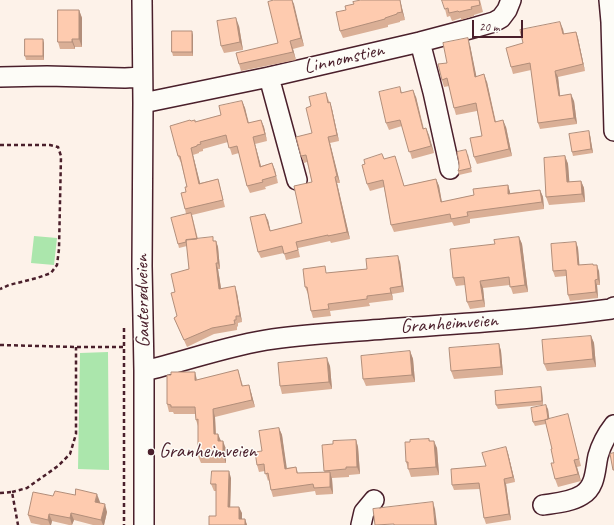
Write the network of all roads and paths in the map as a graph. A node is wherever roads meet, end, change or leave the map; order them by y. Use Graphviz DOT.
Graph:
graph roads {
  1 [pos="142,0"];
  2 [pos="512,0"];
  3 [pos="609,0"];
  4 [pos="420,42"];
  5 [pos="0,77"];
  6 [pos="142,77"];
  7 [pos="269,77"];
  8 [pos="143,103"];
  9 [pos="614,131"];
  10 [pos="0,145"];
  11 [pos="450,169"];
  12 [pos="297,180"];
  13 [pos="0,290"];
  14 [pos="614,306"];
  15 [pos="0,345"];
  16 [pos="76,347"];
  17 [pos="124,347"];
  18 [pos="144,370"];
  19 [pos="614,425"];
  20 [pos="12,492"];
  21 [pos="0,493"];
  22 [pos="374,500"];
  23 [pos="543,505"];
  24 [pos="18,525"];
  25 [pos="144,525"];
  26 [pos="361,525"];
  1 -- 6 [label="street, Gauterødveien"];
  2 -- 4 [label="street, Linnomstien"];
  3 -- 9 [label="street"];
  4 -- 7 [label="street, Linnomstien"];
  4 -- 11 [label="street"];
  5 -- 6 [label="street"];
  6 -- 8 [label="street, Gauterødveien"];
  7 -- 8 [label="street, Linnomstien"];
  7 -- 12 [label="street"];
  8 -- 18 [label="street, Gauterødveien"];
  10 -- 13 [label="path"];
  14 -- 18 [label="street, Granheimveien"];
  15 -- 16 [label="path"];
  16 -- 17 [label="path"];
  16 -- 20 [label="path"];
  18 -- 25 [label="street, Gauterødveien"];
  19 -- 23 [label="street"];
  20 -- 21 [label="path"];
  20 -- 24 [label="path"];
  22 -- 26 [label="street"];
}
